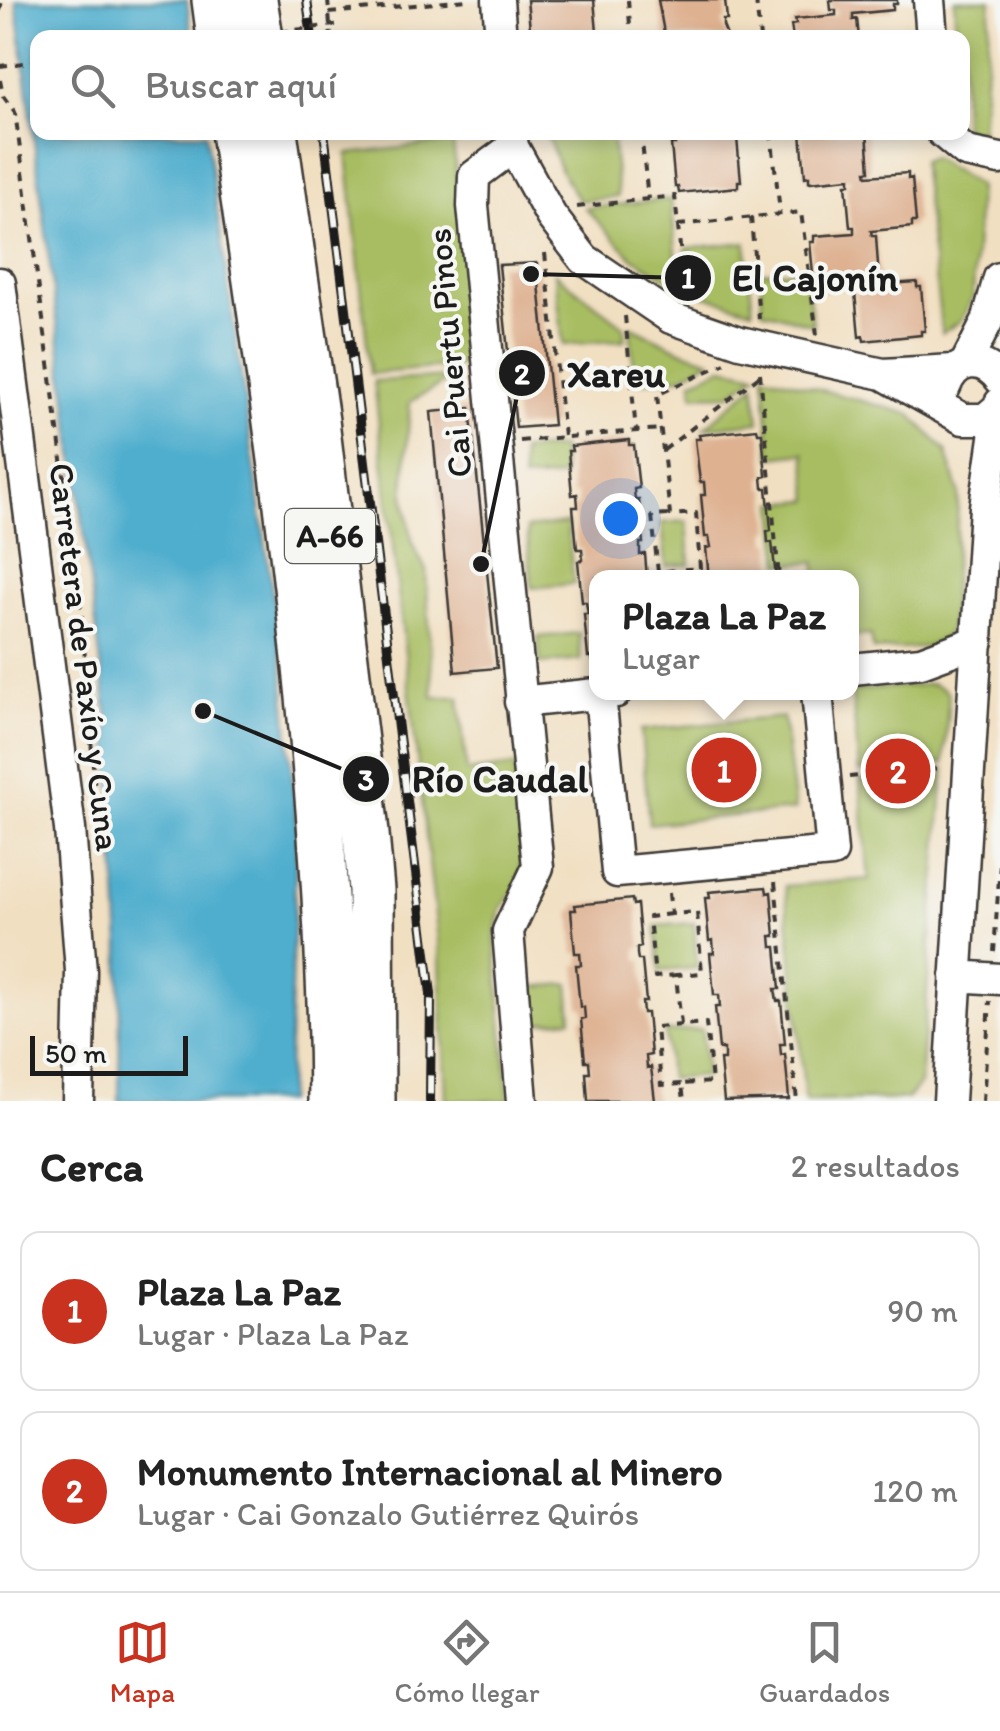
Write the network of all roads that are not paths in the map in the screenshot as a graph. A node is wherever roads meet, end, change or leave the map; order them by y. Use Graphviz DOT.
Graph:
graph roads {
  1 [pos="214,0"];
  2 [pos="254,0"];
  3 [pos="498,0"];
  4 [pos="928,0"];
  5 [pos="219,30"];
  6 [pos="259,30"];
  7 [pos="500,30"];
  8 [pos="931,30"];
  9 [pos="235,140"];
  10 [pos="275,140"];
  11 [pos="512,140"];
  12 [pos="952,140"];
  13 [pos="1000,159"];
  14 [pos="1000,266"];
  15 [pos="999,278"];
  16 [pos="0,282"];
  17 [pos="1000,307"];
  18 [pos="1000,318"];
  19 [pos="960,366"];
  20 [pos="883,374"];
  21 [pos="999,397"];
  22 [pos="958,416"];
  23 [pos="985,507"];
  24 [pos="978,640"];
  25 [pos="921,662"];
  26 [pos="859,668"];
  27 [pos="974,689"];
  28 [pos="589,695"];
  29 [pos="608,700"];
  30 [pos="818,700"];
  31 [pos="520,702"];
  32 [pos="325,889"];
  33 [pos="372,940"];
  34 [pos="956,976"];
  35 [pos="1000,979"];
  36 [pos="78,1101"];
  37 [pos="314,1101"];
  38 [pos="332,1101"];
  39 [pos="372,1101"];
  40 [pos="390,1101"];
  41 [pos="522,1101"];
  42 [pos="949,1101"];
  1 -- 5 [label="highway"];
  2 -- 6 [label="highway"];
  3 -- 7 [label="street"];
  4 -- 8 [label="street"];
  9 -- 32 [label="highway, A-66"];
  10 -- 33 [label="highway, A-66"];
  11 -- 20 [label="street"];
  11 -- 31 [label="street, Cai Puertu Pinos"];
  12 -- 13 [label="street"];
  14 -- 15 [label="street"];
  15 -- 17 [label="street"];
  15 -- 19 [label="street"];
  16 -- 36 [label="street, Carretera de Paxío y Cuna"];
  17 -- 18 [label="street"];
  19 -- 20 [label="street"];
  19 -- 21 [label="street"];
  19 -- 22 [label="street"];
  20 -- 22 [label="street"];
  21 -- 22 [label="street"];
  21 -- 23 [label="street"];
  22 -- 23 [label="street"];
  23 -- 24 [label="street"];
  24 -- 25 [label="street"];
  24 -- 27 [label="street"];
  25 -- 26 [label="street"];
  25 -- 27 [label="street"];
  27 -- 34 [label="street"];
  28 -- 31 [label="street"];
  29 -- 30 [label="street"];
  31 -- 41 [label="street, Cai Puertu Pinos"];
  32 -- 37 [label="highway"];
  32 -- 38 [label="highway, A-66"];
  33 -- 39 [label="highway, A-66"];
  33 -- 40 [label="highway"];
  34 -- 35 [label="street"];
  34 -- 42 [label="street"];
}
